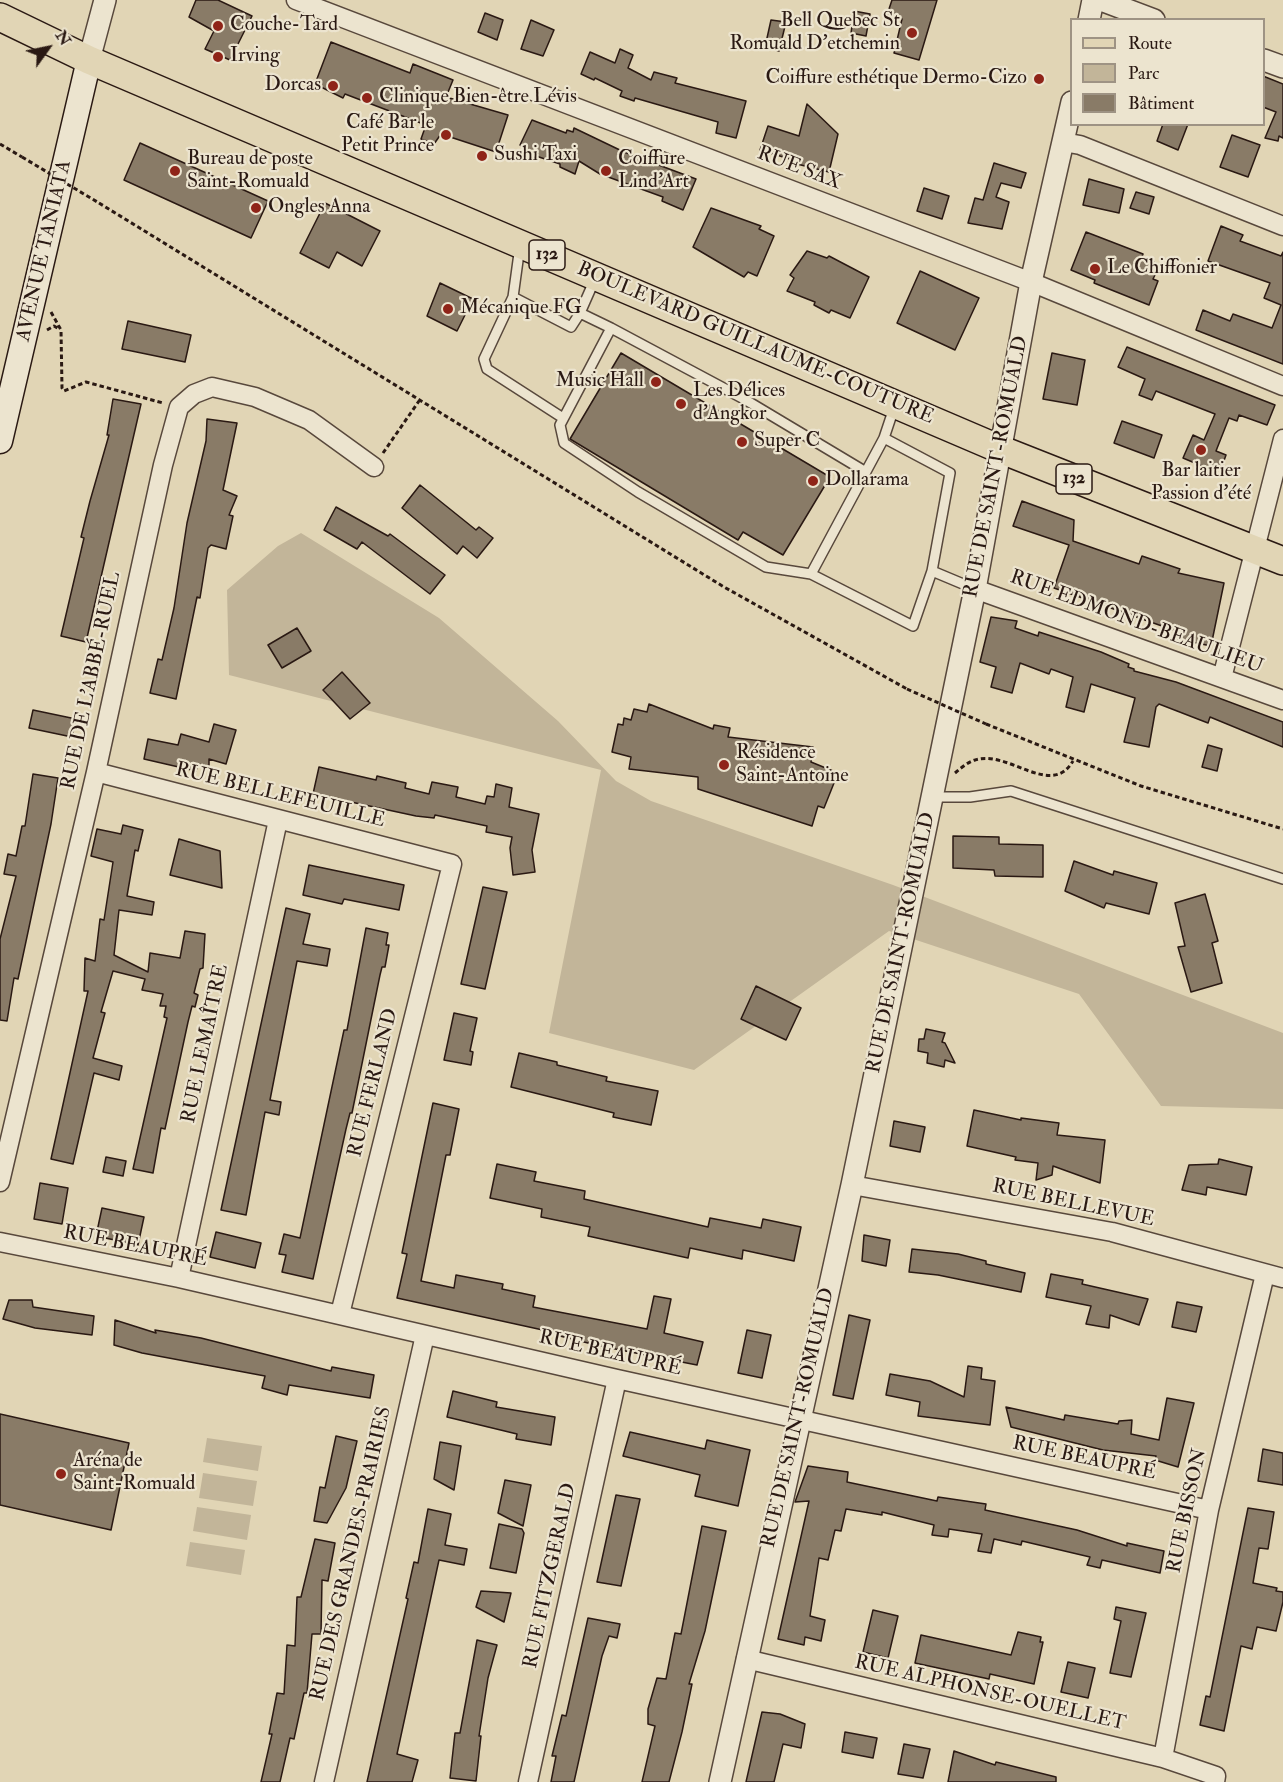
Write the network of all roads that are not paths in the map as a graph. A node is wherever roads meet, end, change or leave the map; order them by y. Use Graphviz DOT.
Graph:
graph roads {
  1 [pos="105,0"];
  2 [pos="1093,0"];
  3 [pos="1101,0"];
  4 [pos="302,1"];
  5 [pos="0,17"];
  6 [pos="1089,18"];
  7 [pos="1149,18"];
  8 [pos="90,60"];
  9 [pos="1265,61"];
  10 [pos="1283,68"];
  11 [pos="1070,107"];
  12 [pos="1063,142"];
  13 [pos="1283,226"];
  14 [pos="520,244"];
  15 [pos="596,276"];
  16 [pos="1031,282"];
  17 [pos="513,297"];
  18 [pos="580,313"];
  19 [pos="611,328"];
  20 [pos="1283,386"];
  21 [pos="896,404"];
  22 [pos="563,418"];
  23 [pos="884,438"];
  24 [pos="1283,439"];
  25 [pos="0,441"];
  26 [pos="1002,450"];
  27 [pos="374,467"];
  28 [pos="866,472"];
  29 [pos="1254,552"];
  30 [pos="1283,561"];
  31 [pos="932,571"];
  32 [pos="810,574"];
  33 [pos="975,589"];
  34 [pos="1222,678"];
  35 [pos="1283,700"];
  36 [pos="96,772"];
  37 [pos="933,792"];
  38 [pos="278,819"];
  39 [pos="452,864"];
  40 [pos="1283,879"];
  41 [pos="0,1182"];
  42 [pos="852,1185"];
  43 [pos="0,1242"];
  44 [pos="1265,1274"];
  45 [pos="178,1278"];
  46 [pos="1283,1278"];
  47 [pos="340,1314"];
  48 [pos="424,1335"];
  49 [pos="617,1379"];
  50 [pos="798,1419"];
  51 [pos="1209,1510"];
  52 [pos="746,1659"];
  53 [pos="1163,1758"];
  54 [pos="324,1782"];
  55 [pos="528,1782"];
  56 [pos="720,1782"];
  57 [pos="1215,1782"];
  1 -- 8 [label="street"];
  2 -- 6 [label="street"];
  3 -- 7 [label="street"];
  4 -- 16 [label="street, RUE SAX"];
  5 -- 8 [label="main road, BOULEVARD GUILLAUME-COUTURE / 132"];
  8 -- 14 [label="main road, BOULEVARD GUILLAUME-COUTURE / 132"];
  8 -- 25 [label="main road, AVENUE TANIATA"];
  9 -- 10 [label="street"];
  11 -- 12 [label="street, RUE DE SAINT-ROMUALD"];
  12 -- 13 [label="street"];
  12 -- 16 [label="street, RUE DE SAINT-ROMUALD"];
  14 -- 15 [label="main road, BOULEVARD GUILLAUME-COUTURE / 132"];
  14 -- 17 [label="lane"];
  15 -- 18 [label="lane"];
  15 -- 21 [label="main road, BOULEVARD GUILLAUME-COUTURE / 132"];
  16 -- 20 [label="street, RUE SAX"];
  16 -- 26 [label="street, RUE DE SAINT-ROMUALD"];
  17 -- 18 [label="lane"];
  17 -- 22 [label="lane"];
  18 -- 19 [label="lane"];
  19 -- 22 [label="lane"];
  19 -- 28 [label="lane"];
  21 -- 23 [label="lane"];
  21 -- 26 [label="main road, BOULEVARD GUILLAUME-COUTURE / 132"];
  22 -- 32 [label="lane"];
  23 -- 28 [label="lane"];
  23 -- 31 [label="lane"];
  24 -- 29 [label="street"];
  26 -- 29 [label="main road, BOULEVARD GUILLAUME-COUTURE / 132"];
  26 -- 33 [label="street, RUE DE SAINT-ROMUALD"];
  27 -- 36 [label="street, RUE DE L'ABBÉ-RUEL"];
  28 -- 32 [label="lane"];
  29 -- 30 [label="main road, BOULEVARD GUILLAUME-COUTURE / 132"];
  29 -- 34 [label="street"];
  31 -- 32 [label="lane"];
  31 -- 33 [label="lane"];
  33 -- 34 [label="street, RUE EDMOND-BEAULIEU"];
  33 -- 37 [label="street, RUE DE SAINT-ROMUALD"];
  34 -- 35 [label="street, RUE EDMOND-BEAULIEU"];
  36 -- 38 [label="street, RUE BELLEFEUILLE"];
  36 -- 41 [label="street, RUE DE L'ABBÉ-RUEL"];
  37 -- 40 [label="lane"];
  37 -- 42 [label="street, RUE DE SAINT-ROMUALD"];
  38 -- 39 [label="street, RUE BELLEFEUILLE"];
  38 -- 45 [label="street, RUE LEMAÎTRE"];
  39 -- 47 [label="street, RUE FERLAND"];
  42 -- 44 [label="street, RUE BELLEVUE"];
  42 -- 50 [label="street, RUE DE SAINT-ROMUALD"];
  43 -- 45 [label="street, RUE BEAUPRÉ"];
  44 -- 46 [label="street, RUE BELLEVUE"];
  44 -- 51 [label="street, RUE BISSON"];
  45 -- 47 [label="street, RUE BEAUPRÉ"];
  47 -- 48 [label="street, RUE BEAUPRÉ"];
  48 -- 49 [label="street, RUE BEAUPRÉ"];
  48 -- 54 [label="street, RUE DES GRANDES-PRAIRIES"];
  49 -- 50 [label="street, RUE BEAUPRÉ"];
  49 -- 55 [label="street, RUE FITZGERALD"];
  50 -- 51 [label="street, RUE BEAUPRÉ"];
  50 -- 52 [label="street, RUE DE SAINT-ROMUALD"];
  51 -- 53 [label="street, RUE BISSON"];
  52 -- 53 [label="street, RUE ALPHONSE-OUELLET"];
  52 -- 56 [label="street, RUE DE SAINT-ROMUALD"];
  53 -- 57 [label="street, RUE ALPHONSE-OUELLET"];
}
